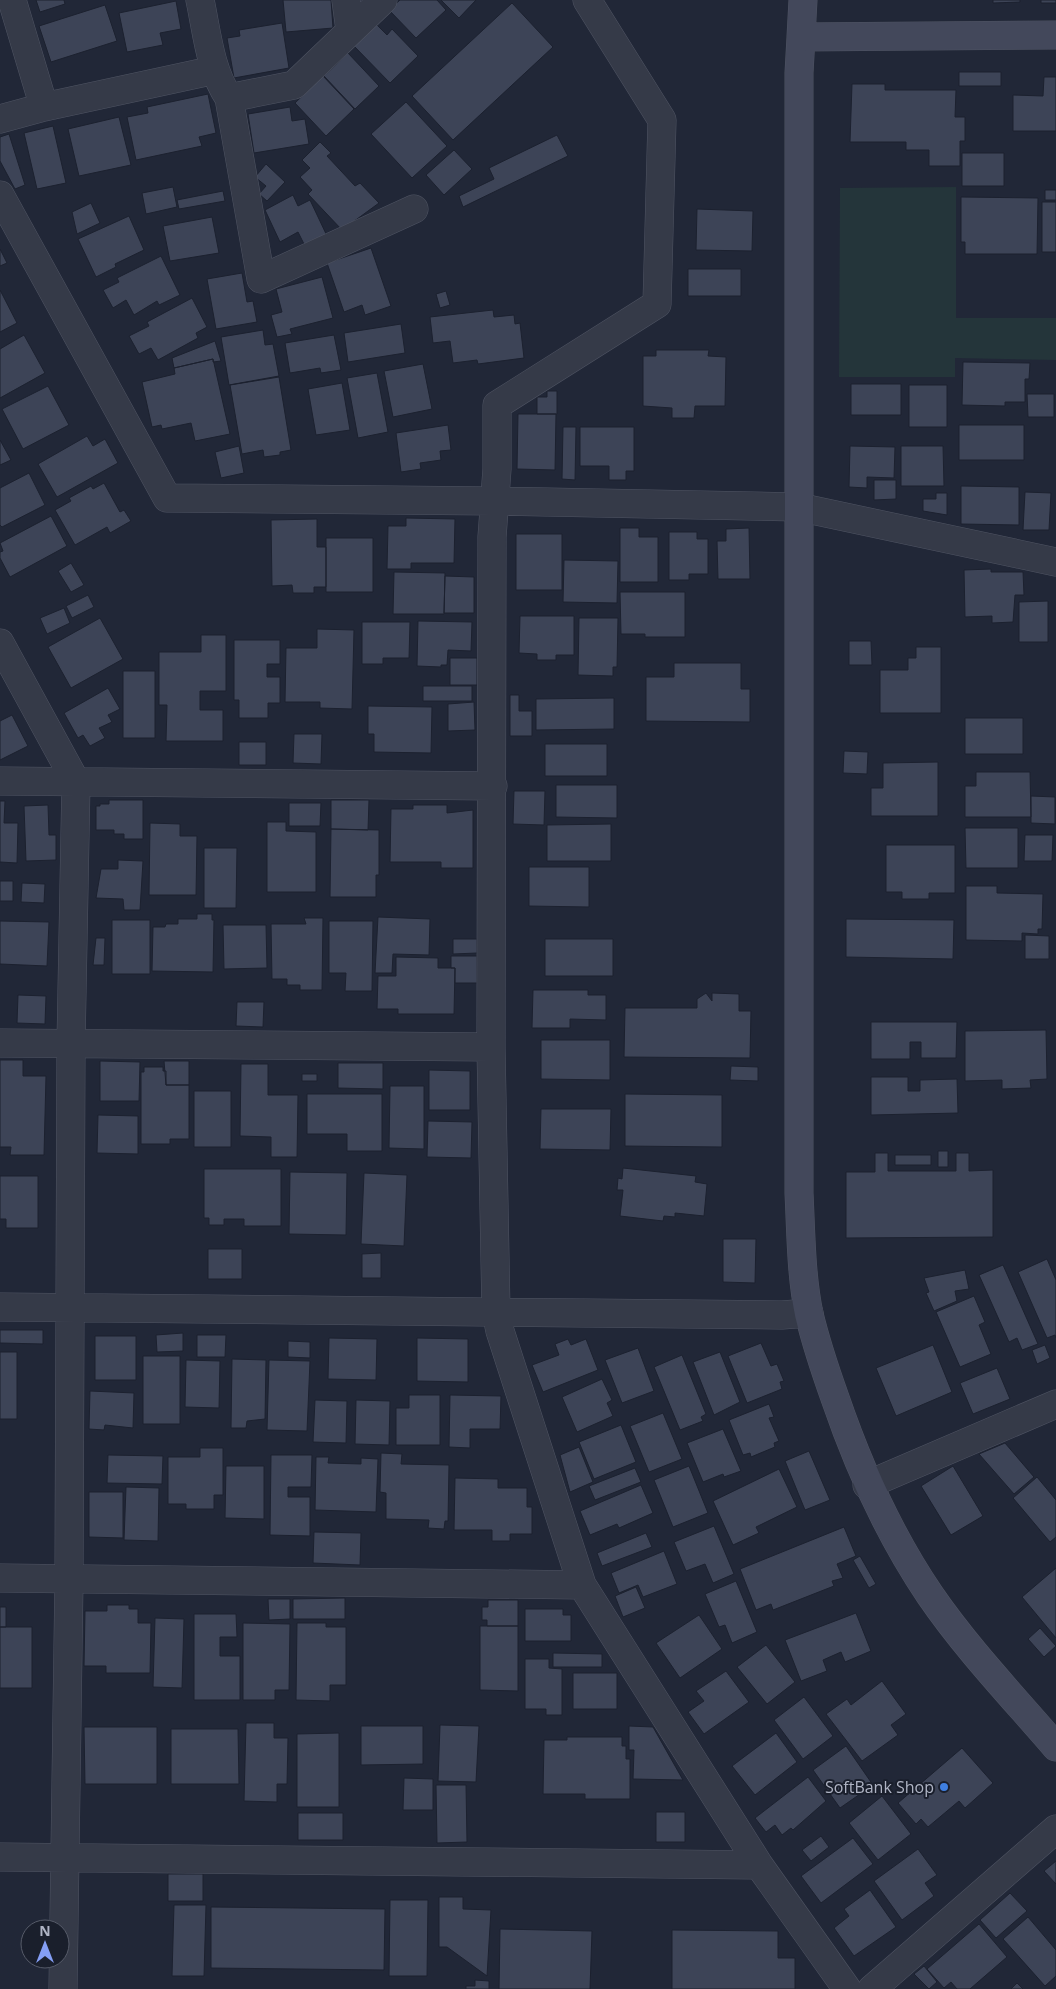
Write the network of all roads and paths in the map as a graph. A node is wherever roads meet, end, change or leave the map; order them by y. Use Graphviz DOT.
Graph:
graph roads {
  1 [pos="12,0"];
  2 [pos="200,0"];
  3 [pos="346,0"];
  4 [pos="383,0"];
  5 [pos="587,0"];
  6 [pos="803,0"];
  7 [pos="350,30"];
  8 [pos="1056,35"];
  9 [pos="801,36"];
  10 [pos="215,70"];
  11 [pos="229,98"];
  12 [pos="44,106"];
  13 [pos="0,119"];
  14 [pos="0,194"];
  15 [pos="414,209"];
  16 [pos="494,501"];
  17 [pos="798,507"];
  18 [pos="1056,562"];
  19 [pos="0,643"];
  20 [pos="0,781"];
  21 [pos="76,782"];
  22 [pos="493,786"];
  23 [pos="0,1043"];
  24 [pos="71,1044"];
  25 [pos="491,1047"];
  26 [pos="0,1306"];
  27 [pos="70,1307"];
  28 [pos="496,1312"];
  29 [pos="809,1313"];
  30 [pos="1056,1404"];
  31 [pos="867,1485"];
  32 [pos="0,1578"];
  33 [pos="69,1579"];
  34 [pos="582,1585"];
  35 [pos="1056,1746"];
  36 [pos="1056,1829"];
  37 [pos="0,1857"];
  38 [pos="64,1858"];
  39 [pos="760,1865"];
  40 [pos="63,1989"];
  41 [pos="847,1989"];
  42 [pos="872,1989"];
  1 -- 12 [label="street"];
  2 -- 10 [label="street"];
  3 -- 7 [label="street"];
  4 -- 7 [label="street"];
  5 -- 16 [label="street"];
  6 -- 9 [label="street"];
  7 -- 11 [label="street"];
  8 -- 9 [label="street"];
  9 -- 17 [label="street"];
  10 -- 11 [label="street"];
  10 -- 12 [label="street"];
  11 -- 15 [label="street"];
  12 -- 13 [label="street"];
  14 -- 16 [label="street"];
  16 -- 17 [label="street"];
  16 -- 22 [label="street"];
  17 -- 18 [label="street"];
  17 -- 29 [label="street"];
  19 -- 21 [label="street"];
  20 -- 21 [label="street"];
  21 -- 22 [label="street"];
  21 -- 24 [label="street"];
  22 -- 25 [label="street"];
  23 -- 24 [label="street"];
  24 -- 25 [label="street"];
  24 -- 27 [label="street"];
  25 -- 28 [label="street"];
  26 -- 27 [label="street"];
  27 -- 28 [label="street"];
  27 -- 33 [label="street"];
  28 -- 29 [label="street"];
  28 -- 34 [label="street"];
  29 -- 31 [label="street"];
  30 -- 31 [label="street"];
  31 -- 35 [label="street"];
  32 -- 33 [label="street"];
  33 -- 34 [label="street"];
  33 -- 38 [label="street"];
  34 -- 39 [label="street"];
  36 -- 42 [label="street"];
  37 -- 38 [label="street"];
  38 -- 39 [label="street"];
  38 -- 40 [label="street"];
  39 -- 41 [label="street"];
}
